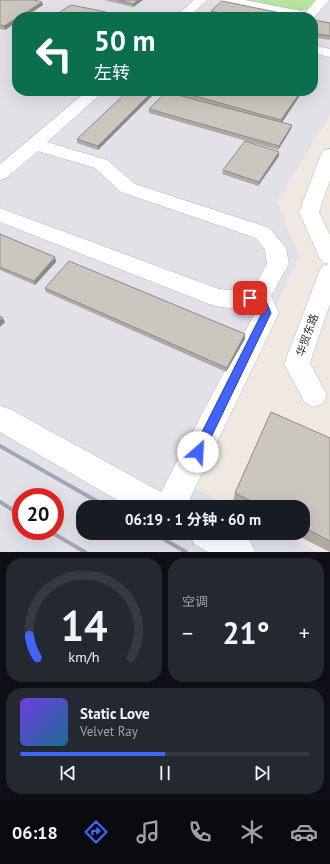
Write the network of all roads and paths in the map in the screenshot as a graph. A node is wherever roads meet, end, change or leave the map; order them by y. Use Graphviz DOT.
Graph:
graph roads {
  1 [pos="201,0"];
  2 [pos="227,0"];
  3 [pos="323,0"];
  4 [pos="187,12"];
  5 [pos="284,12"];
  6 [pos="312,12"];
  7 [pos="318,50"];
  8 [pos="330,53"];
  9 [pos="90,96"];
  10 [pos="34,144"];
  11 [pos="330,154"];
  12 [pos="0,174"];
  13 [pos="0,215"];
  14 [pos="330,257"];
  15 [pos="330,272"];
  16 [pos="260,296"];
  17 [pos="314,395"];
  18 [pos="0,418"];
  19 [pos="146,500"];
  20 [pos="174,500"];
  21 [pos="218,540"];
  22 [pos="239,552"];
  1 -- 4 [label="street"];
  2 -- 5 [label="street"];
  3 -- 6 [label="street"];
  7 -- 8 [label="street"];
  9 -- 10 [label="street"];
  10 -- 12 [label="street"];
  10 -- 16 [label="street"];
  11 -- 14 [label="street"];
  13 -- 16 [label="street"];
  15 -- 17 [label="street, 华贸东路"];
  16 -- 20 [label="street"];
  18 -- 19 [label="street"];
  21 -- 22 [label="street"];
}
